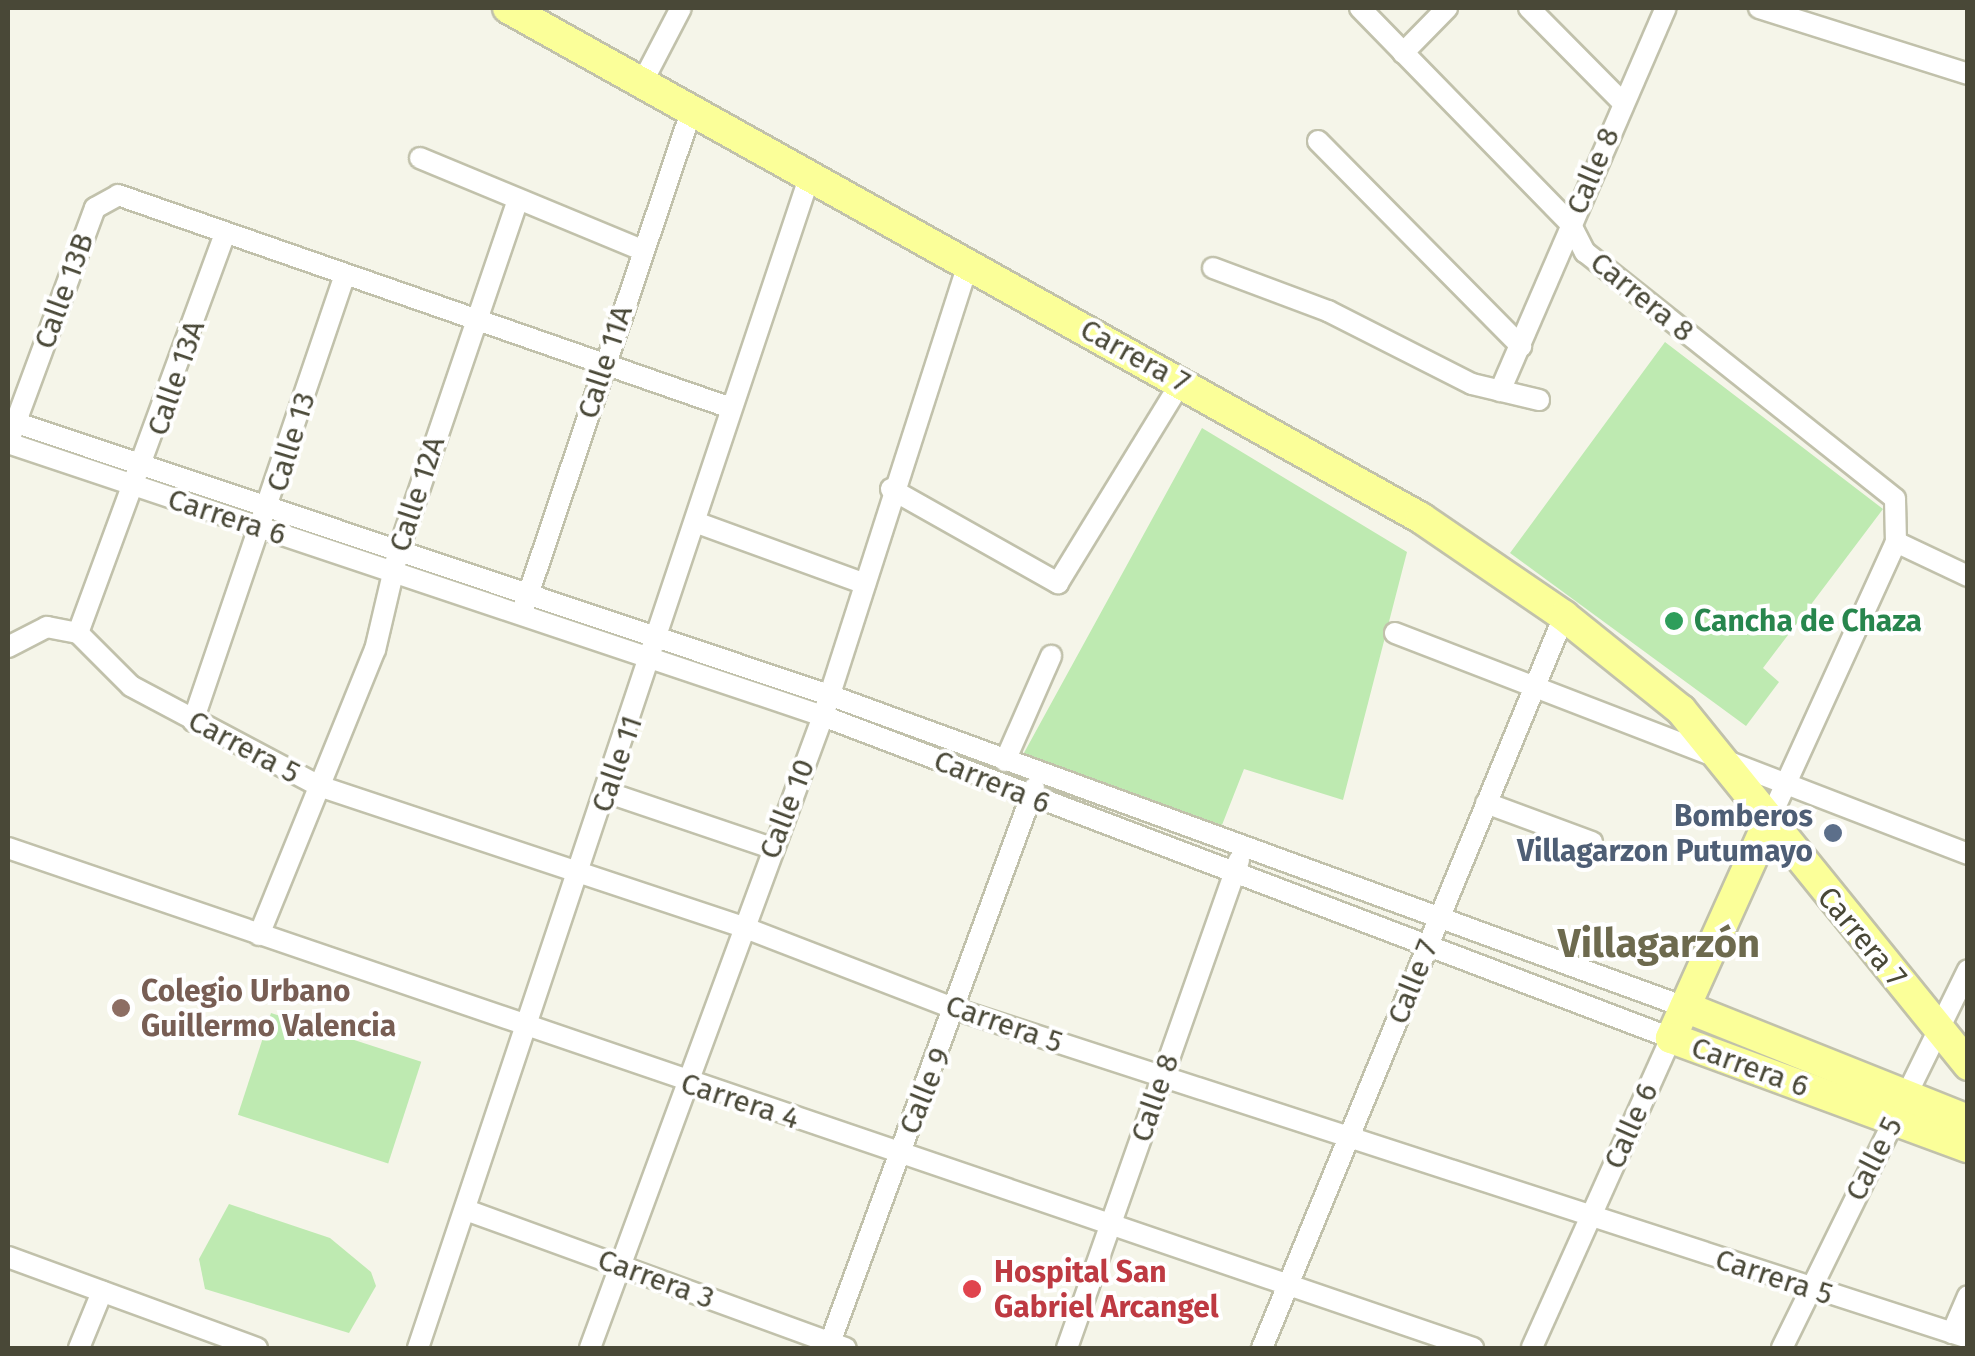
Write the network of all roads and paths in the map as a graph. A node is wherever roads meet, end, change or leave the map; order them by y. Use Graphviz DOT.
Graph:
graph roads {
  1 [pos="509,8"];
  2 [pos="681,8"];
  3 [pos="1360,8"];
  4 [pos="1447,8"];
  5 [pos="1529,8"];
  6 [pos="1666,8"];
  7 [pos="1759,8"];
  8 [pos="1403,52"];
  9 [pos="1968,74"];
  10 [pos="642,81"];
  11 [pos="1622,102"];
  12 [pos="691,112"];
  13 [pos="1318,141"];
  14 [pos="420,158"];
  15 [pos="809,178"];
  16 [pos="518,202"];
  17 [pos="1570,224"];
  18 [pos="225,233"];
  19 [pos="640,249"];
  20 [pos="968,265"];
  21 [pos="1213,268"];
  22 [pos="345,275"];
  23 [pos="474,320"];
  24 [pos="1521,346"];
  25 [pos="606,362"];
  26 [pos="1182,381"];
  27 [pos="1500,390"];
  28 [pos="1539,400"];
  29 [pos="731,408"];
  30 [pos="11,421"];
  31 [pos="8,444"];
  32 [pos="142,478"];
  33 [pos="891,489"];
  34 [pos="1902,519"];
  35 [pos="267,522"];
  36 [pos="695,522"];
  37 [pos="1896,542"];
  38 [pos="396,560"];
  39 [pos="1968,576"];
  40 [pos="865,584"];
  41 [pos="525,604"];
  42 [pos="1564,616"];
  43 [pos="78,633"];
  44 [pos="1395,633"];
  45 [pos="662,638"];
  46 [pos="8,647"];
  47 [pos="1050,656"];
  48 [pos="654,660"];
  49 [pos="1534,686"];
  50 [pos="826,706"];
  51 [pos="193,721"];
  52 [pos="1724,758"];
  53 [pos="1006,761"];
  54 [pos="1038,775"];
  55 [pos="1786,784"];
  56 [pos="319,786"];
  57 [pos="606,792"];
  58 [pos="1031,798"];
  59 [pos="1486,803"];
  60 [pos="1768,824"];
  61 [pos="1592,842"];
  62 [pos="772,848"];
  63 [pos="1242,848"];
  64 [pos="9,854"];
  65 [pos="1968,854"];
  66 [pos="580,872"];
  67 [pos="1235,872"];
  68 [pos="1438,920"];
  69 [pos="743,927"];
  70 [pos="260,935"];
  71 [pos="1429,942"];
  72 [pos="1968,970"];
  73 [pos="1685,1008"];
  74 [pos="958,1010"];
  75 [pos="530,1028"];
  76 [pos="1938,1029"];
  77 [pos="1671,1038"];
  78 [pos="1968,1065"];
  79 [pos="1162,1077"];
  80 [pos="687,1084"];
  81 [pos="1900,1108"];
  82 [pos="1968,1120"];
  83 [pos="1349,1137"];
  84 [pos="1968,1147"];
  85 [pos="900,1154"];
  86 [pos="466,1210"];
  87 [pos="1590,1217"];
  88 [pos="1110,1223"];
  89 [pos="8,1257"];
  90 [pos="624,1266"];
  91 [pos="1288,1286"];
  92 [pos="1810,1288"];
  93 [pos="102,1292"];
  94 [pos="1968,1296"];
  95 [pos="1960,1336"];
  96 [pos="252,1347"];
  97 [pos="834,1347"];
  98 [pos="79,1348"];
  99 [pos="418,1348"];
  100 [pos="590,1348"];
  101 [pos="1066,1348"];
  102 [pos="1262,1348"];
  103 [pos="1473,1348"];
  104 [pos="1532,1348"];
  105 [pos="1782,1348"];
  1 -- 10 [label="main road, Carrera 7"];
  2 -- 10 [label="street"];
  3 -- 8 [label="street, Carrera 8"];
  4 -- 8 [label="street"];
  5 -- 11 [label="street"];
  6 -- 11 [label="street, Calle 8"];
  7 -- 9 [label="street"];
  8 -- 17 [label="street, Carrera 8"];
  10 -- 12 [label="main road, Carrera 7"];
  11 -- 17 [label="street, Calle 8"];
  12 -- 15 [label="main road, Carrera 7"];
  12 -- 19 [label="street, Calle 11A"];
  13 -- 24 [label="street"];
  14 -- 16 [label="street"];
  15 -- 20 [label="main road, Carrera 7"];
  15 -- 29 [label="street, Calle 11"];
  16 -- 19 [label="street"];
  16 -- 23 [label="street, Calle 12A"];
  17 -- 24 [label="street, Calle 8"];
  17 -- 34 [label="street, Carrera 8"];
  18 -- 22 [label="street"];
  18 -- 30 [label="street, Calle 13B"];
  18 -- 32 [label="street, Calle 13A"];
  19 -- 25 [label="street, Calle 11A"];
  20 -- 26 [label="main road, Carrera 7"];
  20 -- 33 [label="street, Calle 10"];
  21 -- 27 [label="street"];
  22 -- 23 [label="street"];
  22 -- 35 [label="street, Calle 13"];
  23 -- 25 [label="street"];
  23 -- 38 [label="street, Calle 12A"];
  24 -- 27 [label="street, Calle 8"];
  25 -- 29 [label="street"];
  25 -- 41 [label="street, Calle 11A"];
  26 -- 33 [label="street"];
  26 -- 42 [label="main road, Carrera 7"];
  27 -- 28 [label="street"];
  29 -- 36 [label="street, Calle 11"];
  30 -- 31 [label="street, Calle 13B"];
  30 -- 32 [label="street, Carrera 6"];
  31 -- 32 [label="street, Carrera 6"];
  32 -- 35 [label="street, Carrera 6"];
  32 -- 43 [label="street, Calle 13A"];
  33 -- 40 [label="street, Calle 10"];
  34 -- 37 [label="street, Calle 6"];
  35 -- 38 [label="street, Carrera 6"];
  35 -- 51 [label="street, Calle 13"];
  36 -- 40 [label="street"];
  36 -- 45 [label="street, Calle 11"];
  37 -- 39 [label="street"];
  37 -- 55 [label="street, Calle 6"];
  38 -- 41 [label="street, Carrera 6"];
  38 -- 56 [label="street, Calle 12A"];
  40 -- 50 [label="street, Calle 10"];
  41 -- 45 [label="street, Carrera 6"];
  41 -- 48 [label="street, Carrera 6"];
  42 -- 49 [label="street, Calle 7"];
  42 -- 52 [label="main road, Carrera 7"];
  43 -- 46 [label="street"];
  43 -- 51 [label="street, Carrera 5"];
  44 -- 49 [label="street, Carrera 7"];
  45 -- 48 [label="street, Calle 11"];
  45 -- 50 [label="street, Carrera 6"];
  47 -- 53 [label="street"];
  48 -- 50 [label="street, Carrera 6"];
  48 -- 57 [label="street, Calle 11"];
  49 -- 52 [label="street, Carrera 7"];
  49 -- 59 [label="street, Calle 7"];
  50 -- 53 [label="street, Carrera 6"];
  50 -- 58 [label="street, Carrera 6"];
  50 -- 62 [label="street, Calle 10"];
  51 -- 56 [label="street, Carrera 5"];
  52 -- 55 [label="street, Carrera 7"];
  52 -- 60 [label="main road, Carrera 7"];
  53 -- 54 [label="street, Carrera 6"];
  54 -- 58 [label="street, Calle 9"];
  54 -- 63 [label="street, Carrera 6"];
  55 -- 60 [label="street, Calle 6"];
  55 -- 65 [label="street, Carrera 7"];
  56 -- 66 [label="street, Carrera 5"];
  56 -- 70 [label="street, Calle 12A"];
  57 -- 62 [label="street"];
  57 -- 66 [label="street, Calle 11"];
  58 -- 67 [label="street, Carrera 6"];
  58 -- 74 [label="street, Calle 9"];
  59 -- 61 [label="street"];
  59 -- 68 [label="street, Calle 7"];
  60 -- 73 [label="main road, Calle 6"];
  60 -- 76 [label="main road, Carrera 7"];
  62 -- 69 [label="street, Calle 10"];
  63 -- 67 [label="street, Calle 8"];
  63 -- 68 [label="street, Carrera 6"];
  64 -- 70 [label="street, Carrera 4"];
  66 -- 69 [label="street, Carrera 5"];
  66 -- 75 [label="street, Calle 11"];
  67 -- 71 [label="street, Carrera 6"];
  67 -- 79 [label="street, Calle 8"];
  68 -- 71 [label="street, Calle 7"];
  68 -- 73 [label="street, Carrera 6"];
  69 -- 74 [label="street, Carrera 5"];
  69 -- 80 [label="street, Calle 10"];
  70 -- 75 [label="street, Carrera 4"];
  71 -- 77 [label="street, Carrera 6"];
  71 -- 83 [label="street, Calle 7"];
  72 -- 76 [label="street, Calle 5"];
  73 -- 77 [label="main road, Calle 6"];
  73 -- 81 [label="main road, Carrera 6"];
  74 -- 79 [label="street, Carrera 5"];
  74 -- 85 [label="street, Calle 9"];
  75 -- 80 [label="street, Carrera 4"];
  75 -- 86 [label="street, Calle 11"];
  76 -- 78 [label="main road, Carrera 7"];
  76 -- 81 [label="street, Calle 5"];
  77 -- 81 [label="main road, Carrera 6"];
  77 -- 87 [label="street, Calle 6"];
  79 -- 83 [label="street, Carrera 5"];
  79 -- 88 [label="street, Calle 8"];
  80 -- 85 [label="street, Carrera 4"];
  80 -- 90 [label="street, Calle 10"];
  81 -- 82 [label="main road, Carrera 6"];
  81 -- 84 [label="main road, Carrera 6"];
  81 -- 92 [label="street, Calle 5"];
  83 -- 87 [label="street, Carrera 5"];
  83 -- 91 [label="street, Calle 7"];
  85 -- 88 [label="street, Carrera 4"];
  85 -- 97 [label="street, Calle 9"];
  86 -- 90 [label="street, Carrera 3"];
  86 -- 99 [label="street, Calle 11"];
  87 -- 92 [label="street, Carrera 5"];
  87 -- 104 [label="street, Calle 6"];
  88 -- 91 [label="street, Carrera 4"];
  88 -- 101 [label="street, Calle 8"];
  89 -- 93 [label="street"];
  90 -- 97 [label="street, Carrera 3"];
  90 -- 100 [label="street, Calle 10"];
  91 -- 102 [label="street, Calle 7"];
  91 -- 103 [label="street, Carrera 4"];
  92 -- 95 [label="street, Carrera 5"];
  92 -- 105 [label="street, Calle 5"];
  93 -- 96 [label="street"];
  93 -- 98 [label="street"];
  94 -- 95 [label="street"];
}
